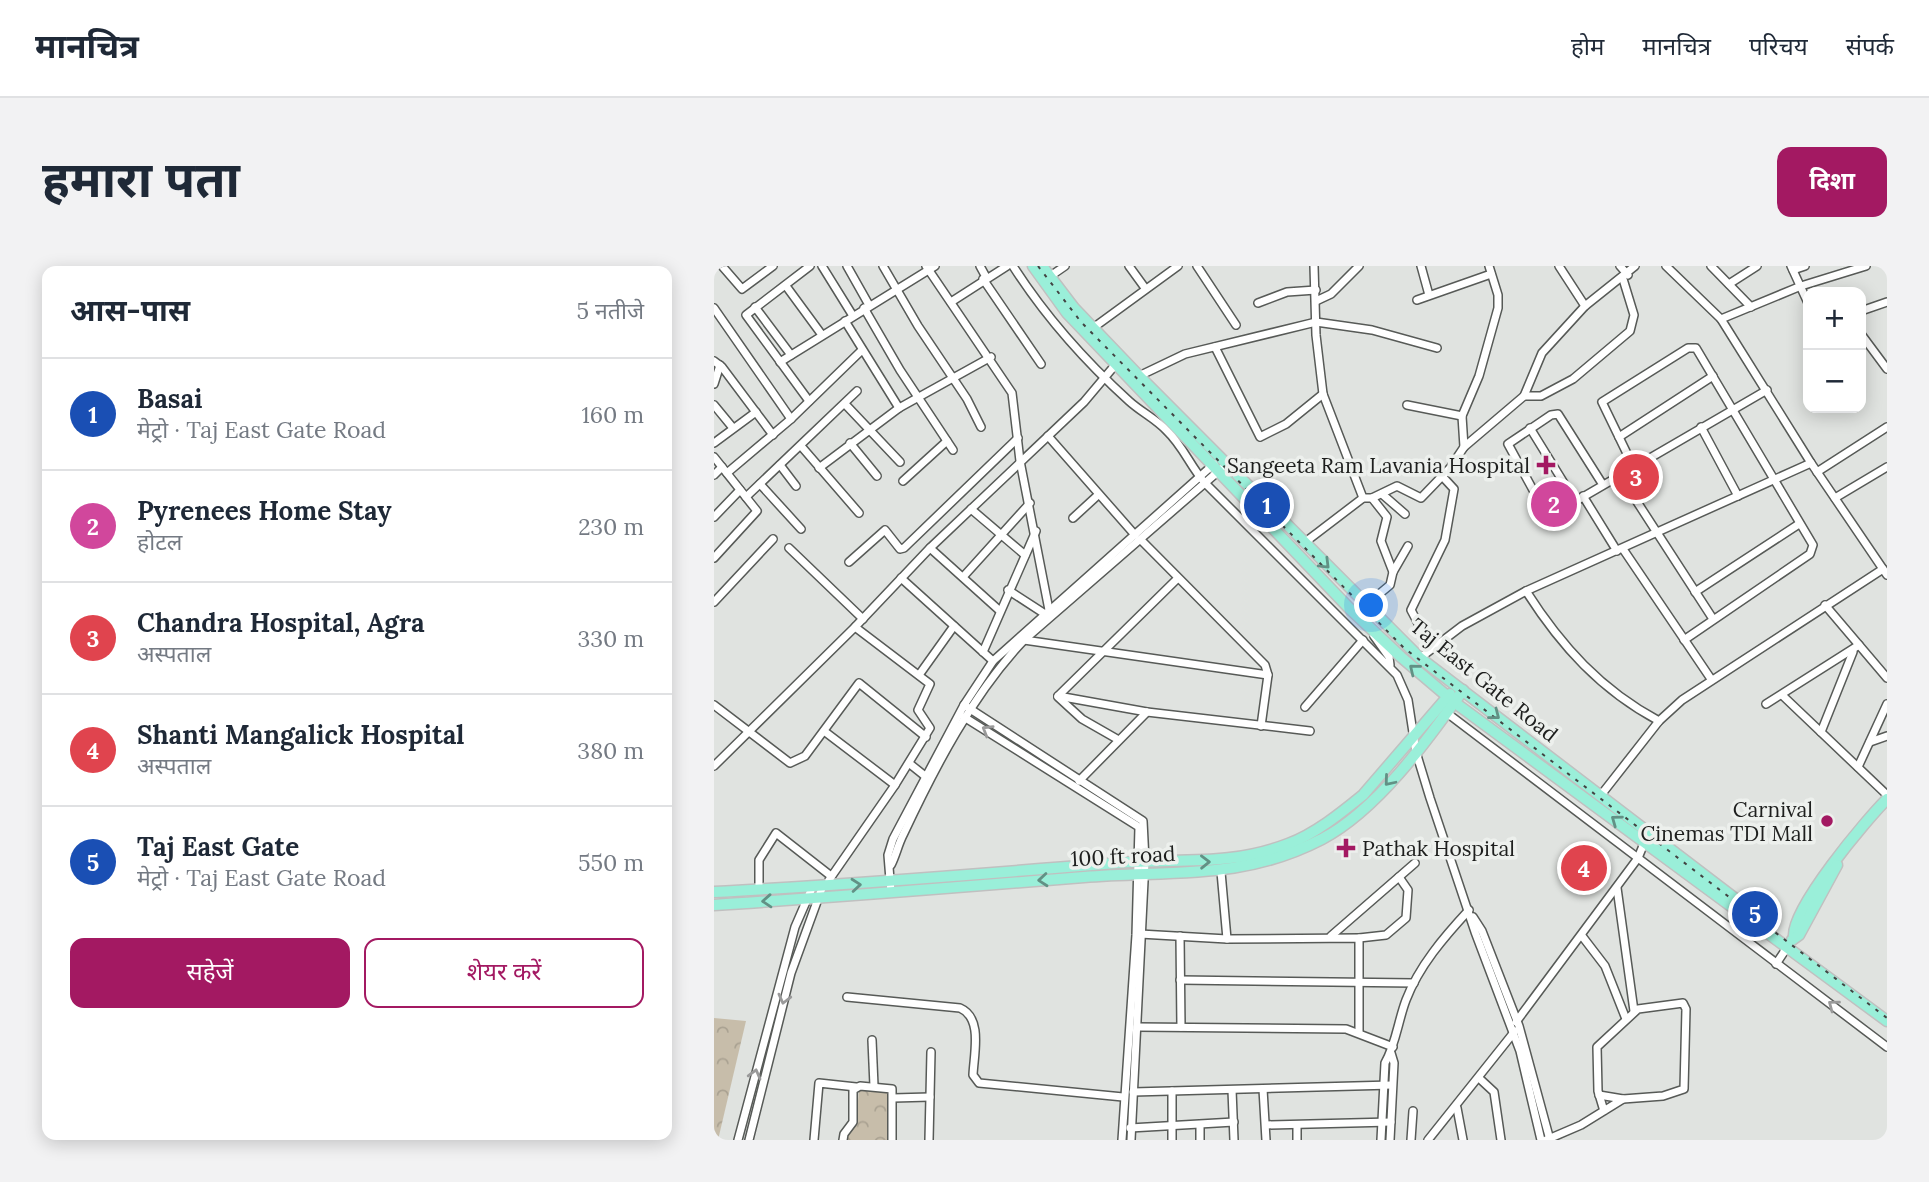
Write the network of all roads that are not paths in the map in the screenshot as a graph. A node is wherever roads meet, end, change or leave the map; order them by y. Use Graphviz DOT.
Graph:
graph roads {
  1 [pos="722,266"];
  2 [pos="773,266"];
  3 [pos="810,266"];
  4 [pos="822,266"];
  5 [pos="847,266"];
  6 [pos="883,266"];
  7 [pos="980,266"];
  8 [pos="1010,266"];
  9 [pos="1033,266"];
  10 [pos="1042,266"];
  11 [pos="1065,266"];
  12 [pos="1129,266"];
  13 [pos="1178,266"];
  14 [pos="1197,266"];
  15 [pos="1314,266"];
  16 [pos="1359,266"];
  17 [pos="1421,266"];
  18 [pos="1559,266"];
  19 [pos="1620,266"];
  20 [pos="1635,266"];
  21 [pos="1666,266"];
  22 [pos="1711,266"];
  23 [pos="1757,266"];
  24 [pos="1805,266"];
  25 [pos="1866,266"];
  26 [pos="929,267"];
  27 [pos="1792,268"];
  28 [pos="1490,270"];
  29 [pos="1049,277"];
  30 [pos="1625,277"];
  31 [pos="984,278"];
  32 [pos="1729,284"];
  33 [pos="786,286"];
  34 [pos="1801,286"];
  35 [pos="896,288"];
  36 [pos="1146,288"];
  37 [pos="1316,290"];
  38 [pos="1803,291"];
  39 [pos="1429,295"];
  40 [pos="1417,300"];
  41 [pos="1316,301"];
  42 [pos="950,302"];
  43 [pos="1887,302"];
  44 [pos="1258,303"];
  45 [pos="1585,306"];
  46 [pos="755,307"];
  47 [pos="866,307"];
  48 [pos="1751,307"];
  49 [pos="714,308"];
  50 [pos="1866,309"];
  51 [pos="852,316"];
  52 [pos="1721,320"];
  53 [pos="845,321"];
  54 [pos="1315,322"];
  55 [pos="1236,325"];
  56 [pos="1093,328"];
  57 [pos="822,335"];
  58 [pos="1866,341"];
  59 [pos="1215,347"];
  60 [pos="1437,348"];
  61 [pos="861,351"];
  62 [pos="790,355"];
  63 [pos="991,358"];
  64 [pos="780,362"];
  65 [pos="717,363"];
  66 [pos="1041,364"];
  67 [pos="1116,364"];
  68 [pos="1887,369"];
  69 [pos="1139,376"];
  70 [pos="1713,376"];
  71 [pos="1105,378"];
  72 [pos="953,379"];
  73 [pos="714,384"];
  74 [pos="1767,390"];
  75 [pos="858,391"];
  76 [pos="1323,394"];
  77 [pos="1524,396"];
  78 [pos="918,398"];
  79 [pos="809,401"];
  80 [pos="845,404"];
  81 [pos="714,405"];
  82 [pos="1407,405"];
  83 [pos="900,408"];
  84 [pos="1732,409"];
  85 [pos="756,412"];
  86 [pos="1462,416"];
  87 [pos="791,419"];
  88 [pos="981,427"];
  89 [pos="1701,427"];
  90 [pos="1887,427"];
  91 [pos="733,428"];
  92 [pos="870,429"];
  93 [pos="1530,429"];
  94 [pos="773,435"];
  95 [pos="1048,436"];
  96 [pos="1619,437"];
  97 [pos="1018,438"];
  98 [pos="947,441"];
  99 [pos="714,443"];
  100 [pos="850,443"];
  101 [pos="801,446"];
  102 [pos="1464,447"];
  103 [pos="953,450"];
  104 [pos="714,457"];
  105 [pos="1020,461"];
  106 [pos="900,462"];
  107 [pos="1811,463"];
  108 [pos="1220,464"];
  109 [pos="780,466"];
  110 [pos="1633,466"];
  111 [pos="1887,467"];
  112 [pos="819,468"];
  113 [pos="724,470"];
  114 [pos="1817,472"];
  115 [pos="1619,474"];
  116 [pos="714,475"];
  117 [pos="877,476"];
  118 [pos="1442,477"];
  119 [pos="1203,480"];
  120 [pos="903,481"];
  121 [pos="1772,481"];
  122 [pos="760,484"];
  123 [pos="1603,485"];
  124 [pos="796,486"];
  125 [pos="743,494"];
  126 [pos="1382,494"];
  127 [pos="1098,495"];
  128 [pos="1583,496"];
  129 [pos="1738,496"];
  130 [pos="1363,498"];
  131 [pos="1372,498"];
  132 [pos="1835,498"];
  133 [pos="1575,501"];
  134 [pos="1030,503"];
  135 [pos="971,509"];
  136 [pos="859,513"];
  137 [pos="1405,514"];
  138 [pos="714,517"];
  139 [pos="1073,518"];
  140 [pos="1799,524"];
  141 [pos="801,528"];
  142 [pos="1036,531"];
  143 [pos="1656,534"];
  144 [pos="1000,536"];
  145 [pos="1138,537"];
  146 [pos="774,539"];
  147 [pos="1304,543"];
  148 [pos="1408,546"];
  149 [pos="789,548"];
  150 [pos="930,548"];
  151 [pos="1620,550"];
  152 [pos="1025,555"];
  153 [pos="714,558"];
  154 [pos="849,562"];
  155 [pos="1393,572"];
  156 [pos="1885,572"];
  157 [pos="963,577"];
  158 [pos="901,578"];
  159 [pos="1177,579"];
  160 [pos="1008,590"];
  161 [pos="1526,591"];
  162 [pos="1695,592"];
  163 [pos="714,602"];
  164 [pos="1366,605"];
  165 [pos="1825,606"];
  166 [pos="1349,608"];
  167 [pos="1000,611"];
  168 [pos="1047,612"];
  169 [pos="863,619"];
  170 [pos="1713,619"];
  171 [pos="954,625"];
  172 [pos="855,627"];
  173 [pos="1024,640"];
  174 [pos="1363,640"];
  175 [pos="1684,640"];
  176 [pos="1431,648"];
  177 [pos="1856,648"];
  178 [pos="983,652"];
  179 [pos="1102,652"];
  180 [pos="1420,658"];
  181 [pos="993,661"];
  182 [pos="1390,665"];
  183 [pos="919,675"];
  184 [pos="1268,675"];
  185 [pos="1887,678"];
  186 [pos="1711,679"];
  187 [pos="1460,688"];
  188 [pos="1782,695"];
  189 [pos="1058,696"];
  190 [pos="1451,699"];
  191 [pos="1766,704"];
  192 [pos="1887,704"];
  193 [pos="714,705"];
  194 [pos="968,707"];
  195 [pos="1305,708"];
  196 [pos="1147,712"];
  197 [pos="1447,713"];
  198 [pos="963,716"];
  199 [pos="1659,721"];
  200 [pos="1261,726"];
  201 [pos="824,731"];
  202 [pos="1310,731"];
  203 [pos="1821,732"];
  204 [pos="748,733"];
  205 [pos="1414,735"];
  206 [pos="1887,736"];
  207 [pos="926,737"];
  208 [pos="1117,739"];
  209 [pos="1870,742"];
  210 [pos="1416,752"];
  211 [pos="909,764"];
  212 [pos="714,766"];
  213 [pos="1858,767"];
  214 [pos="925,776"];
  215 [pos="1078,782"];
  216 [pos="895,785"];
  217 [pos="1601,796"];
  218 [pos="1887,797"];
  219 [pos="1645,841"];
  220 [pos="1638,858"];
  221 [pos="1415,863"];
  222 [pos="891,866"];
  223 [pos="1142,867"];
  224 [pos="1221,872"];
  225 [pos="831,876"];
  226 [pos="1399,877"];
  227 [pos="891,887"];
  228 [pos="1617,887"];
  229 [pos="759,890"];
  230 [pos="714,892"];
  231 [pos="817,892"];
  232 [pos="714,905"];
  233 [pos="1469,910"];
  234 [pos="1139,934"];
  235 [pos="1180,936"];
  236 [pos="1332,936"];
  237 [pos="1582,936"];
  238 [pos="1359,938"];
  239 [pos="1227,939"];
  240 [pos="1791,941"];
  241 [pos="1776,964"];
  242 [pos="1180,980"];
  243 [pos="1361,983"];
  244 [pos="1414,983"];
  245 [pos="847,997"];
  246 [pos="1634,1011"];
  247 [pos="1887,1013"];
  248 [pos="1626,1019"];
  249 [pos="1887,1021"];
  250 [pos="1137,1027"];
  251 [pos="1181,1027"];
  252 [pos="1515,1027"];
  253 [pos="1359,1032"];
  254 [pos="872,1040"];
  255 [pos="1887,1047"];
  256 [pos="1392,1050"];
  257 [pos="931,1052"];
  258 [pos="1480,1079"];
  259 [pos="1382,1084"];
  260 [pos="1392,1085"];
  261 [pos="874,1086"];
  262 [pos="856,1087"];
  263 [pos="1264,1089"];
  264 [pos="1232,1090"];
  265 [pos="1172,1091"];
  266 [pos="1133,1092"];
  267 [pos="1599,1095"];
  268 [pos="930,1097"];
  269 [pos="1123,1097"];
  270 [pos="892,1098"];
  271 [pos="1623,1099"];
  272 [pos="1457,1108"];
  273 [pos="1413,1111"];
  274 [pos="1604,1111"];
  275 [pos="1381,1121"];
  276 [pos="1234,1122"];
  277 [pos="1391,1122"];
  278 [pos="1266,1125"];
  279 [pos="1297,1125"];
  280 [pos="1200,1126"];
  281 [pos="1173,1127"];
  282 [pos="1127,1128"];
  283 [pos="738,1140"];
  284 [pos="749,1140"];
  285 [pos="814,1140"];
  286 [pos="844,1140"];
  287 [pos="892,1140"];
  288 [pos="929,1140"];
  289 [pos="1122,1140"];
  290 [pos="1131,1140"];
  291 [pos="1172,1140"];
  292 [pos="1200,1140"];
  293 [pos="1234,1140"];
  294 [pos="1266,1140"];
  295 [pos="1297,1140"];
  296 [pos="1381,1140"];
  297 [pos="1390,1140"];
  298 [pos="1411,1140"];
  299 [pos="1428,1140"];
  300 [pos="1463,1140"];
  301 [pos="1502,1140"];
  302 [pos="1547,1140"];
  1 -- 2 [label="street"];
  3 -- 33 [label="street"];
  4 -- 51 [label="street"];
  5 -- 47 [label="street"];
  6 -- 35 [label="street"];
  7 -- 31 [label="street"];
  8 -- 31 [label="street"];
  8 -- 71 [label="street"];
  9 -- 67 [label="main road"];
  10 -- 29 [label="main road, Taj East Gate Road"];
  11 -- 29 [label="street"];
  12 -- 36 [label="street"];
  13 -- 36 [label="street"];
  14 -- 55 [label="street"];
  15 -- 37 [label="street"];
  16 -- 41 [label="street"];
  17 -- 39 [label="street"];
  18 -- 45 [label="street"];
  19 -- 30 [label="street"];
  20 -- 30 [label="street"];
  21 -- 52 [label="street"];
  22 -- 32 [label="street"];
  23 -- 32 [label="street"];
  24 -- 27 [label="street"];
  25 -- 34 [label="street"];
  26 -- 35 [label="street"];
  26 -- 42 [label="street"];
  27 -- 34 [label="street"];
  28 -- 39 [label="street"];
  28 -- 86 [label="street"];
  29 -- 56 [label="main road, Taj East Gate Road"];
  30 -- 45 [label="street"];
  30 -- 77 [label="street"];
  31 -- 42 [label="street"];
  31 -- 66 [label="street"];
  32 -- 48 [label="street"];
  33 -- 46 [label="street"];
  33 -- 57 [label="street"];
  34 -- 38 [label="street"];
  34 -- 48 [label="street"];
  35 -- 47 [label="street"];
  35 -- 72 [label="street"];
  36 -- 56 [label="street"];
  37 -- 41 [label="street"];
  37 -- 44 [label="street"];
  39 -- 40 [label="street"];
  41 -- 54 [label="street"];
  42 -- 63 [label="street"];
  43 -- 50 [label="street"];
  45 -- 77 [label="street"];
  46 -- 62 [label="street"];
  46 -- 64 [label="street"];
  47 -- 51 [label="street"];
  47 -- 78 [label="street"];
  48 -- 52 [label="street"];
  49 -- 87 [label="street"];
  51 -- 53 [label="street"];
  52 -- 74 [label="street"];
  53 -- 57 [label="street"];
  53 -- 61 [label="street"];
  54 -- 59 [label="street"];
  54 -- 60 [label="street"];
  54 -- 76 [label="street"];
  56 -- 69 [label="main road, Taj East Gate Road"];
  57 -- 62 [label="street"];
  58 -- 68 [label="street"];
  59 -- 69 [label="street"];
  59 -- 76 [label="street"];
  61 -- 79 [label="street"];
  61 -- 83 [label="street"];
  62 -- 64 [label="street"];
  63 -- 72 [label="street"];
  63 -- 97 [label="street"];
  64 -- 79 [label="street"];
  65 -- 73 [label="street"];
  65 -- 85 [label="street"];
  67 -- 71 [label="street"];
  67 -- 108 [label="main road"];
  69 -- 108 [label="main road, Taj East Gate Road"];
  70 -- 84 [label="street"];
  70 -- 96 [label="street"];
  70 -- 96 [label="street"];
  71 -- 95 [label="street"];
  71 -- 119 [label="street"];
  72 -- 78 [label="street"];
  72 -- 88 [label="street"];
  74 -- 84 [label="street"];
  74 -- 107 [label="street"];
  75 -- 80 [label="street"];
  76 -- 130 [label="street"];
  77 -- 102 [label="street"];
  78 -- 83 [label="street"];
  78 -- 98 [label="street"];
  79 -- 87 [label="street"];
  80 -- 92 [label="street"];
  80 -- 101 [label="street"];
  81 -- 91 [label="street"];
  82 -- 86 [label="street"];
  83 -- 92 [label="street"];
  84 -- 89 [label="street"];
  84 -- 121 [label="street"];
  85 -- 91 [label="street"];
  85 -- 94 [label="street"];
  86 -- 102 [label="street"];
  87 -- 94 [label="street"];
  89 -- 110 [label="street"];
  89 -- 129 [label="street"];
  90 -- 114 [label="street"];
  91 -- 99 [label="street"];
  92 -- 100 [label="street"];
  92 -- 106 [label="street"];
  93 -- 123 [label="street"];
  93 -- 133 [label="street"];
  93 -- 133 [label="street"];
  94 -- 113 [label="street"];
  95 -- 105 [label="street"];
  95 -- 127 [label="street"];
  96 -- 110 [label="street"];
  97 -- 105 [label="street"];
  97 -- 154 [label="street"];
  98 -- 103 [label="street"];
  98 -- 120 [label="street"];
  100 -- 112 [label="street"];
  100 -- 117 [label="street"];
  101 -- 109 [label="street"];
  101 -- 112 [label="street"];
  102 -- 118 [label="street"];
  104 -- 113 [label="street"];
  105 -- 134 [label="street"];
  105 -- 135 [label="street"];
  107 -- 114 [label="street"];
  107 -- 121 [label="street"];
  108 -- 119 [label="street"];
  108 -- 147 [label="main road, Taj East Gate Road"];
  108 -- 166 [label="main road"];
  109 -- 122 [label="street"];
  109 -- 124 [label="street"];
  110 -- 115 [label="street"];
  111 -- 132 [label="street"];
  112 -- 136 [label="street"];
  113 -- 116 [label="street"];
  113 -- 125 [label="street"];
  114 -- 132 [label="street"];
  115 -- 123 [label="street"];
  115 -- 143 [label="street"];
  118 -- 126 [label="street"];
  118 -- 176 [label="street"];
  119 -- 145 [label="street"];
  119 -- 174 [label="street"];
  121 -- 129 [label="street"];
  121 -- 140 [label="street"];
  122 -- 125 [label="street"];
  122 -- 141 [label="street"];
  123 -- 128 [label="street"];
  125 -- 138 [label="street"];
  125 -- 153 [label="street"];
  126 -- 131 [label="street"];
  126 -- 137 [label="street"];
  127 -- 139 [label="street"];
  127 -- 145 [label="street"];
  128 -- 133 [label="street"];
  128 -- 151 [label="street"];
  129 -- 143 [label="street"];
  130 -- 131 [label="street"];
  130 -- 147 [label="street"];
  131 -- 155 [label="street"];
  132 -- 156 [label="street"];
  134 -- 142 [label="street"];
  134 -- 144 [label="street"];
  135 -- 144 [label="street"];
  135 -- 150 [label="street"];
  140 -- 162 [label="street"];
  140 -- 170 [label="street"];
  142 -- 152 [label="street"];
  142 -- 168 [label="street"];
  143 -- 151 [label="street"];
  143 -- 162 [label="street"];
  144 -- 152 [label="street"];
  144 -- 157 [label="street"];
  145 -- 159 [label="street"];
  145 -- 168 [label="street"];
  145 -- 173 [label="street"];
  146 -- 163 [label="street"];
  147 -- 164 [label="main road, Taj East Gate Road, one-way"];
  148 -- 155 [label="street"];
  149 -- 169 [label="street"];
  150 -- 157 [label="street"];
  150 -- 158 [label="street"];
  151 -- 161 [label="street"];
  151 -- 175 [label="street"];
  152 -- 160 [label="street"];
  155 -- 164 [label="street"];
  156 -- 165 [label="street"];
  157 -- 167 [label="street"];
  158 -- 169 [label="street"];
  158 -- 171 [label="street"];
  159 -- 179 [label="street"];
  159 -- 184 [label="street"];
  160 -- 167 [label="street"];
  160 -- 168 [label="street"];
  161 -- 176 [label="street"];
  161 -- 199 [label="street"];
  162 -- 170 [label="street"];
  164 -- 180 [label="main road, Taj East Gate Road"];
  165 -- 177 [label="street"];
  165 -- 186 [label="street"];
  166 -- 182 [label="street"];
  190 -- 166 [label="main road, one-way"];
  167 -- 178 [label="street"];
  168 -- 181 [label="street"];
  169 -- 172 [label="street"];
  170 -- 175 [label="street"];
  171 -- 178 [label="street"];
  171 -- 183 [label="street"];
  172 -- 183 [label="street"];
  172 -- 204 [label="street"];
  173 -- 179 [label="street"];
  173 -- 194 [label="street"];
  174 -- 182 [label="street"];
  174 -- 195 [label="street"];
  175 -- 186 [label="street"];
  176 -- 180 [label="street"];
  177 -- 185 [label="street"];
  177 -- 188 [label="street"];
  177 -- 203 [label="street"];
  178 -- 181 [label="street"];
  179 -- 184 [label="street"];
  179 -- 189 [label="street"];
  180 -- 187 [label="main road, Taj East Gate Road"];
  181 -- 194 [label="street"];
  182 -- 205 [label="street"];
  183 -- 207 [label="street"];
  184 -- 200 [label="street"];
  186 -- 199 [label="street"];
  187 -- 190 [label="main road, 100 ft road"];
  187 -- 217 [label="main road, Taj East Gate Road, one-way"];
  188 -- 191 [label="street"];
  188 -- 203 [label="street"];
  189 -- 196 [label="street"];
  189 -- 208 [label="street"];
  190 -- 197 [label="main road, 100 ft road"];
  190 -- 205 [label="main road, 100 ft road"];
  219 -- 190 [label="main road, one-way"];
  192 -- 209 [label="street"];
  193 -- 204 [label="street"];
  194 -- 198 [label="street"];
  194 -- 215 [label="street"];
  196 -- 200 [label="street"];
  196 -- 208 [label="street"];
  197 -- 210 [label="main road, 100 ft road"];
  197 -- 220 [label="street"];
  198 -- 214 [label="street"];
  215 -- 198 [label="street, one-way"];
  198 -- 222 [label="street"];
  199 -- 217 [label="street"];
  200 -- 202 [label="street"];
  201 -- 204 [label="street"];
  201 -- 207 [label="street"];
  201 -- 216 [label="street"];
  203 -- 213 [label="street"];
  204 -- 212 [label="street"];
  205 -- 210 [label="street"];
  223 -- 205 [label="main road, 100 ft road, one-way"];
  206 -- 209 [label="street"];
  207 -- 211 [label="street"];
  208 -- 215 [label="street"];
  209 -- 213 [label="street"];
  210 -- 224 [label="main road, 100 ft road, one-way"];
  210 -- 233 [label="street"];
  211 -- 214 [label="street"];
  211 -- 216 [label="street"];
  213 -- 218 [label="street"];
  214 -- 222 [label="street"];
  215 -- 223 [label="street"];
  216 -- 225 [label="street"];
  217 -- 240 [label="main road, Taj East Gate Road"];
  218 -- 240 [label="main road"];
  219 -- 220 [label="street"];
  219 -- 240 [label="main road"];
  220 -- 228 [label="street"];
  220 -- 241 [label="street"];
  221 -- 226 [label="street"];
  222 -- 227 [label="street"];
  223 -- 224 [label="main road, 100 ft road"];
  223 -- 227 [label="main road, 100 ft road"];
  223 -- 234 [label="street"];
  224 -- 239 [label="street"];
  225 -- 229 [label="street"];
  225 -- 231 [label="street"];
  226 -- 236 [label="street"];
  226 -- 238 [label="street"];
  227 -- 231 [label="main road, 100 ft road"];
  228 -- 237 [label="street"];
  228 -- 246 [label="street"];
  229 -- 230 [label="main road, 100 ft road"];
  229 -- 231 [label="main road, 100 ft road"];
  231 -- 232 [label="main road, 100 ft road, one-way"];
  283 -- 231 [label="street, one-way"];
  231 -- 284 [label="street, one-way"];
  233 -- 244 [label="street"];
  233 -- 252 [label="street"];
  234 -- 235 [label="street"];
  234 -- 250 [label="street"];
  234 -- 269 [label="street"];
  235 -- 239 [label="street"];
  235 -- 242 [label="street"];
  236 -- 238 [label="street"];
  236 -- 239 [label="street"];
  237 -- 248 [label="street"];
  237 -- 252 [label="street"];
  238 -- 243 [label="street"];
  240 -- 241 [label="street"];
  240 -- 247 [label="main road, Taj East Gate Road"];
  240 -- 249 [label="main road"];
  255 -- 241 [label="street, one-way"];
  242 -- 243 [label="street"];
  242 -- 251 [label="street"];
  243 -- 244 [label="street"];
  243 -- 253 [label="street"];
  244 -- 256 [label="street"];
  245 -- 269 [label="street"];
  246 -- 248 [label="street"];
  246 -- 271 [label="street"];
  248 -- 267 [label="street"];
  250 -- 251 [label="street"];
  250 -- 266 [label="street"];
  251 -- 253 [label="street"];
  252 -- 258 [label="street"];
  252 -- 302 [label="street"];
  253 -- 256 [label="street"];
  254 -- 261 [label="street"];
  256 -- 259 [label="street"];
  256 -- 260 [label="street"];
  257 -- 268 [label="street"];
  258 -- 272 [label="street"];
  258 -- 301 [label="street"];
  259 -- 260 [label="street"];
  259 -- 263 [label="street"];
  259 -- 275 [label="street"];
  260 -- 277 [label="street"];
  261 -- 262 [label="street"];
  261 -- 270 [label="street"];
  262 -- 285 [label="street"];
  262 -- 286 [label="street"];
  263 -- 264 [label="street"];
  263 -- 278 [label="street"];
  264 -- 265 [label="street"];
  264 -- 276 [label="street"];
  265 -- 266 [label="street"];
  265 -- 281 [label="street"];
  266 -- 282 [label="street"];
  267 -- 271 [label="street"];
  267 -- 274 [label="street"];
  268 -- 270 [label="street"];
  268 -- 288 [label="street"];
  269 -- 282 [label="street"];
  270 -- 287 [label="street"];
  271 -- 274 [label="street"];
  272 -- 299 [label="street"];
  272 -- 300 [label="street"];
  273 -- 298 [label="street"];
  274 -- 302 [label="street"];
  275 -- 277 [label="street"];
  275 -- 279 [label="street"];
  275 -- 296 [label="street"];
  276 -- 280 [label="street"];
  276 -- 293 [label="street"];
  277 -- 297 [label="street"];
  278 -- 279 [label="street"];
  278 -- 294 [label="street"];
  279 -- 295 [label="street"];
  280 -- 281 [label="street"];
  280 -- 292 [label="street"];
  281 -- 282 [label="street"];
  281 -- 291 [label="street"];
  282 -- 289 [label="street"];
  282 -- 290 [label="street"];
}
